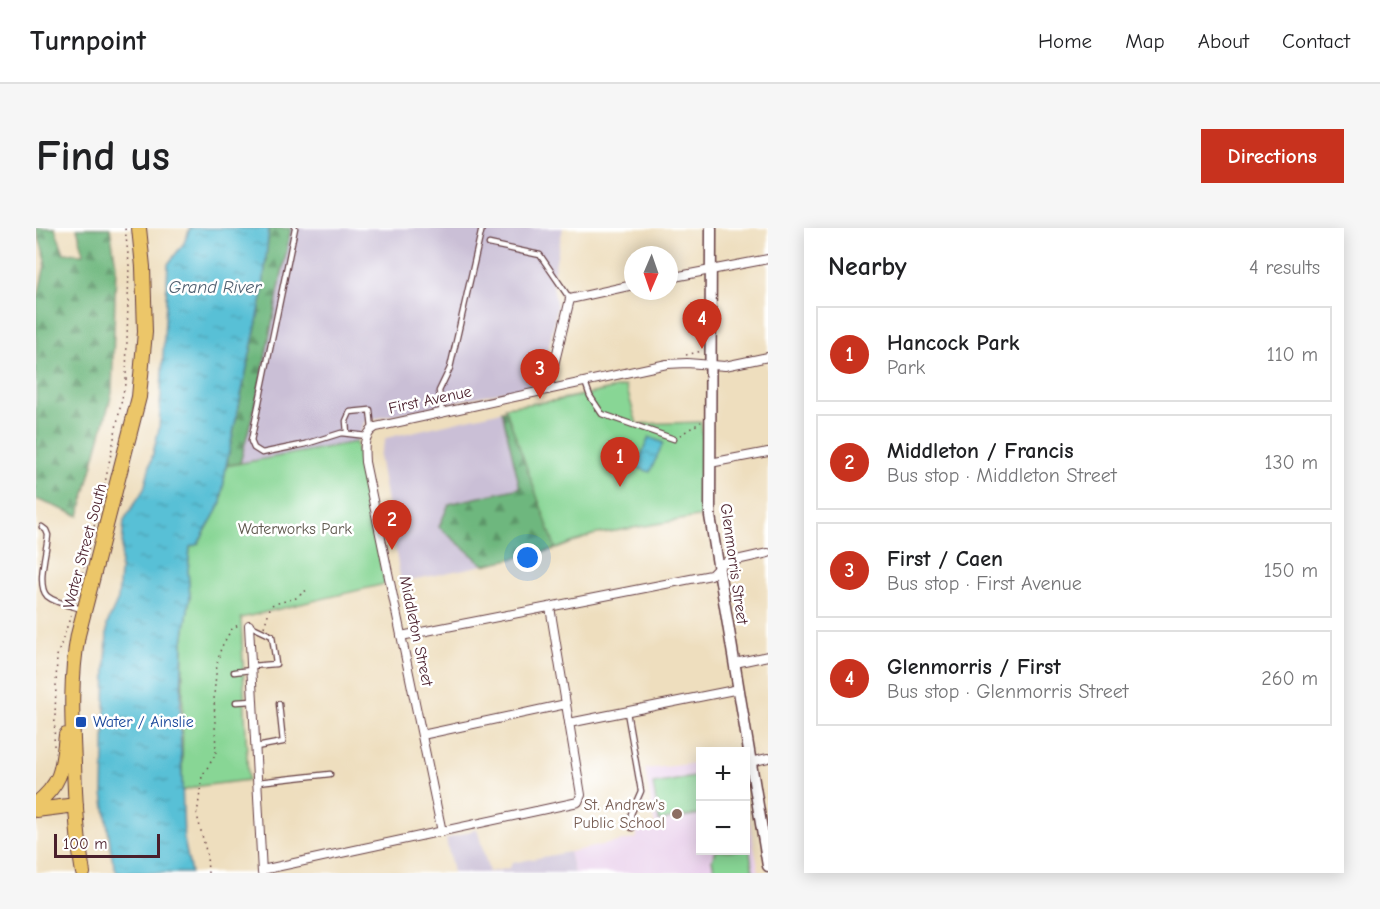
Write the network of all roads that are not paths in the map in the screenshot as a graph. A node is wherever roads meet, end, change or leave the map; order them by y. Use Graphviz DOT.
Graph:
graph roads {
  1 [pos="139,228"];
  2 [pos="295,228"];
  3 [pos="482,228"];
  4 [pos="711,228"];
  5 [pos="489,244"];
  6 [pos="768,259"];
  7 [pos="711,270"];
  8 [pos="678,276"];
  9 [pos="624,287"];
  10 [pos="570,299"];
  11 [pos="768,357"];
  12 [pos="710,366"];
  13 [pos="585,382"];
  14 [pos="548,390"];
  15 [pos="442,413"];
  16 [pos="347,433"];
  17 [pos="369,433"];
  18 [pos="674,439"];
  19 [pos="768,452"];
  20 [pos="710,463"];
  21 [pos="42,527"];
  22 [pos="768,553"];
  23 [pos="718,568"];
  24 [pos="550,607"];
  25 [pos="79,608"];
  26 [pos="249,626"];
  27 [pos="401,636"];
  28 [pos="768,656"];
  29 [pos="735,663"];
  30 [pos="251,668"];
  31 [pos="234,672"];
  32 [pos="739,689"];
  33 [pos="71,700"];
  34 [pos="253,701"];
  35 [pos="236,702"];
  36 [pos="279,704"];
  37 [pos="566,704"];
  38 [pos="627,712"];
  39 [pos="569,723"];
  40 [pos="422,735"];
  41 [pos="256,747"];
  42 [pos="748,747"];
  43 [pos="768,758"];
  44 [pos="750,762"];
  45 [pos="330,774"];
  46 [pos="258,782"];
  47 [pos="36,804"];
  48 [pos="76,805"];
  49 [pos="36,810"];
  50 [pos="632,828"];
  51 [pos="442,832"];
  52 [pos="768,866"];
  53 [pos="262,872"];
  54 [pos="83,873"];
  1 -- 25 [label="main road, Water Street South"];
  2 -- 16 [label="lane, First Avenue"];
  3 -- 15 [label="lane"];
  4 -- 7 [label="street, Glenmorris Street"];
  5 -- 10 [label="lane"];
  6 -- 7 [label="street"];
  7 -- 8 [label="street"];
  7 -- 12 [label="street, Glenmorris Street"];
  9 -- 10 [label="street"];
  10 -- 14 [label="street"];
  11 -- 12 [label="street, First Avenue"];
  12 -- 13 [label="street, First Avenue"];
  12 -- 20 [label="street, Glenmorris Street"];
  13 -- 14 [label="street, First Avenue"];
  13 -- 18 [label="lane"];
  14 -- 15 [label="street, First Avenue"];
  15 -- 17 [label="street, First Avenue"];
  16 -- 17 [label="lane, First Avenue"];
  16 -- 17 [label="lane"];
  17 -- 27 [label="street, Middleton Street"];
  19 -- 20 [label="street"];
  20 -- 23 [label="street, Glenmorris Street"];
  21 -- 25 [label="lane"];
  22 -- 23 [label="street"];
  23 -- 24 [label="street"];
  23 -- 29 [label="street, Glenmorris Street"];
  24 -- 27 [label="street"];
  24 -- 37 [label="street"];
  25 -- 33 [label="main road, Water Street South"];
  26 -- 30 [label="street"];
  26 -- 30 [label="lane"];
  27 -- 40 [label="street, Middleton Street"];
  28 -- 29 [label="street"];
  29 -- 32 [label="street, Glenmorris Street"];
  30 -- 31 [label="lane"];
  30 -- 34 [label="street"];
  32 -- 38 [label="street"];
  32 -- 42 [label="street, Glenmorris Street"];
  33 -- 47 [label="main road"];
  33 -- 48 [label="main road, Water Street South"];
  34 -- 35 [label="lane"];
  34 -- 41 [label="street"];
  36 -- 41 [label="lane"];
  37 -- 39 [label="street"];
  37 -- 40 [label="street"];
  38 -- 39 [label="street"];
  38 -- 50 [label="lane"];
  39 -- 51 [label="street"];
  40 -- 51 [label="street, Middleton Street"];
  41 -- 46 [label="street"];
  43 -- 44 [label="street"];
  44 -- 52 [label="street, Glenmorris Street"];
  45 -- 46 [label="lane"];
  46 -- 53 [label="street"];
  48 -- 49 [label="main road"];
  48 -- 54 [label="main road, Water Street South"];
  51 -- 53 [label="street"];
}
